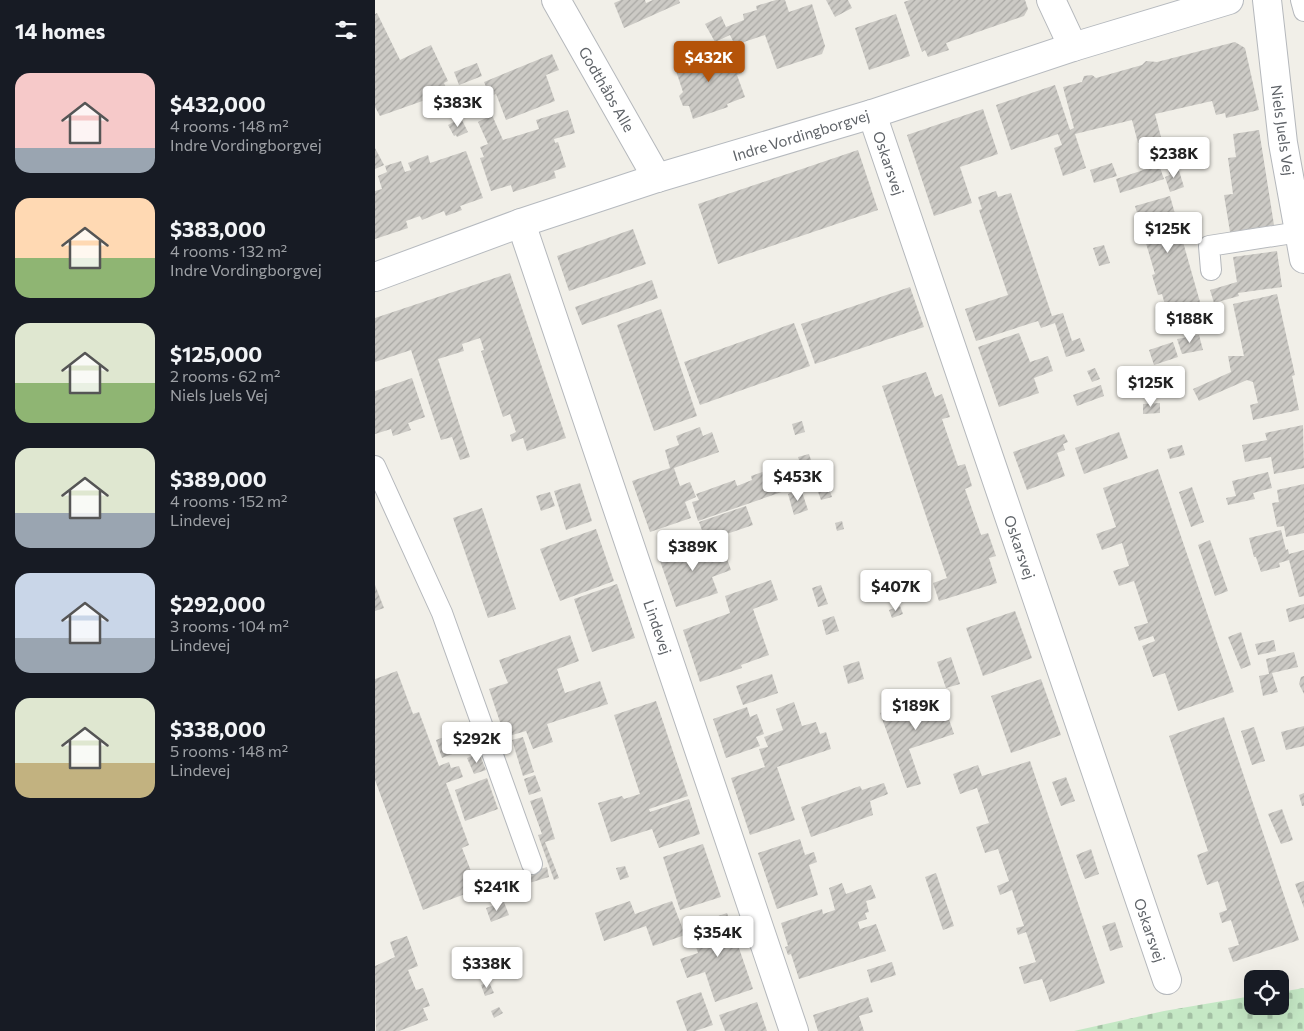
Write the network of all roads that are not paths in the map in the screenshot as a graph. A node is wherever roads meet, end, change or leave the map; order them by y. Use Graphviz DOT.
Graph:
graph roads {
  1 [pos="556,0"];
  2 [pos="1051,0"];
  3 [pos="1229,0"];
  4 [pos="1267,0"];
  5 [pos="1301,0"];
  6 [pos="1304,12"];
  7 [pos="1073,47"];
  8 [pos="872,114"];
  9 [pos="657,178"];
  10 [pos="521,223"];
  11 [pos="1299,232"];
  12 [pos="1304,259"];
  13 [pos="1211,270"];
  14 [pos="375,277"];
  15 [pos="375,466"];
  16 [pos="532,864"];
  17 [pos="1167,980"];
  18 [pos="794,1031"];
  1 -- 9 [label="street, Godthåbs Alle"];
  2 -- 7 [label="street"];
  3 -- 7 [label="street, Indre Vordingborgvej"];
  4 -- 11 [label="street, Niels Juels Vej"];
  5 -- 6 [label="lane"];
  7 -- 8 [label="street, Indre Vordingborgvej"];
  8 -- 9 [label="street, Indre Vordingborgvej"];
  8 -- 17 [label="street, Oskarsvej"];
  9 -- 10 [label="street, Indre Vordingborgvej"];
  10 -- 14 [label="street, Indre Vordingborgvej"];
  10 -- 18 [label="street, Lindevej"];
  11 -- 12 [label="street, Niels Juels Vej"];
  11 -- 13 [label="lane"];
  15 -- 16 [label="lane"];
}
